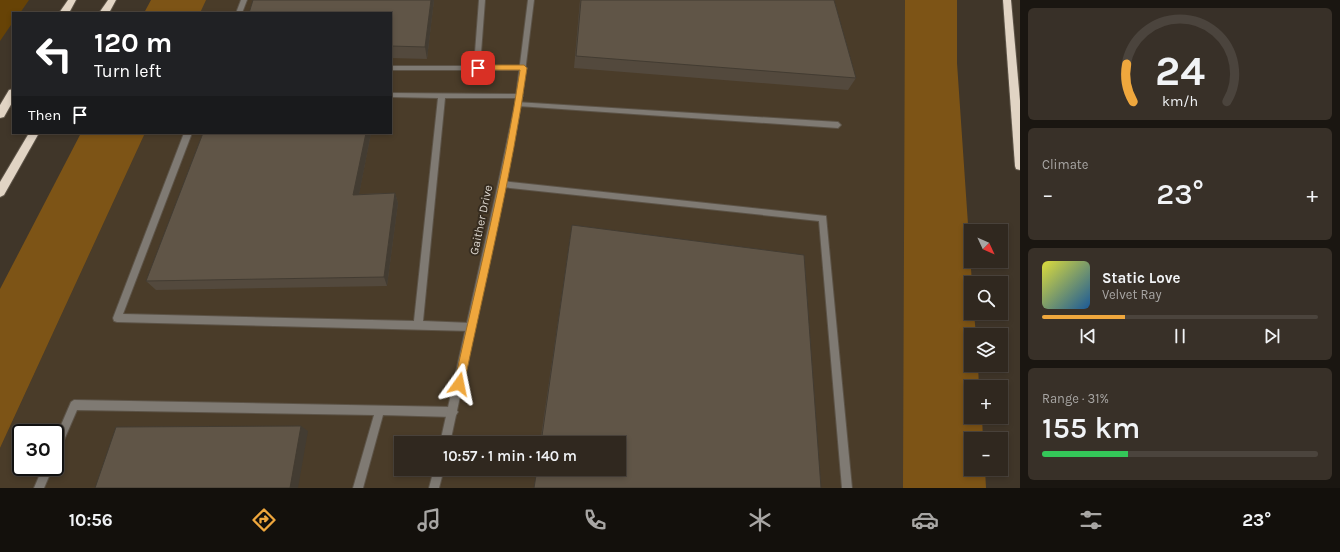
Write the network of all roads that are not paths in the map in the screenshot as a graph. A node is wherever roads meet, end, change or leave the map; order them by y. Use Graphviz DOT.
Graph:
graph roads {
  1 [pos="72,0"];
  2 [pos="112,0"];
  3 [pos="244,0"];
  4 [pos="482,0"];
  5 [pos="531,0"];
  6 [pos="1007,0"];
  7 [pos="65,12"];
  8 [pos="105,12"];
  9 [pos="239,12"];
  10 [pos="392,68"];
  11 [pos="478,68"];
  12 [pos="524,68"];
  13 [pos="12,95"];
  14 [pos="392,95"];
  15 [pos="442,96"];
  16 [pos="519,100"];
  17 [pos="0,114"];
  18 [pos="838,125"];
  19 [pos="33,134"];
  20 [pos="188,134"];
  21 [pos="1020,166"];
  22 [pos="502,184"];
  23 [pos="0,192"];
  24 [pos="418,325"];
  25 [pos="471,328"];
  26 [pos="380,411"];
  27 [pos="453,412"];
  28 [pos="64,429"];
  29 [pos="447,436"];
  30 [pos="44,476"];
  31 [pos="437,476"];
  32 [pos="39,488"];
  33 [pos="358,488"];
  34 [pos="434,488"];
  35 [pos="847,488"];
  1 -- 7 [label="highway"];
  2 -- 8 [label="highway"];
  3 -- 9 [label="street"];
  4 -- 11 [label="street"];
  5 -- 12 [label="street, Gaither Drive"];
  6 -- 21 [label="highway"];
  10 -- 11 [label="street"];
  11 -- 12 [label="street"];
  12 -- 16 [label="street, Gaither Drive"];
  13 -- 17 [label="highway"];
  14 -- 15 [label="street"];
  15 -- 16 [label="street"];
  15 -- 24 [label="street"];
  16 -- 18 [label="street"];
  16 -- 22 [label="street, Gaither Drive"];
  19 -- 23 [label="highway"];
  20 -- 24 [label="street"];
  22 -- 25 [label="street, Gaither Drive"];
  22 -- 35 [label="street"];
  24 -- 25 [label="street"];
  25 -- 27 [label="street, Gaither Drive"];
  26 -- 27 [label="street"];
  26 -- 28 [label="street"];
  26 -- 33 [label="street"];
  27 -- 29 [label="street, Gaither Drive"];
  30 -- 32 [label="street"];
  31 -- 34 [label="street"];
}
